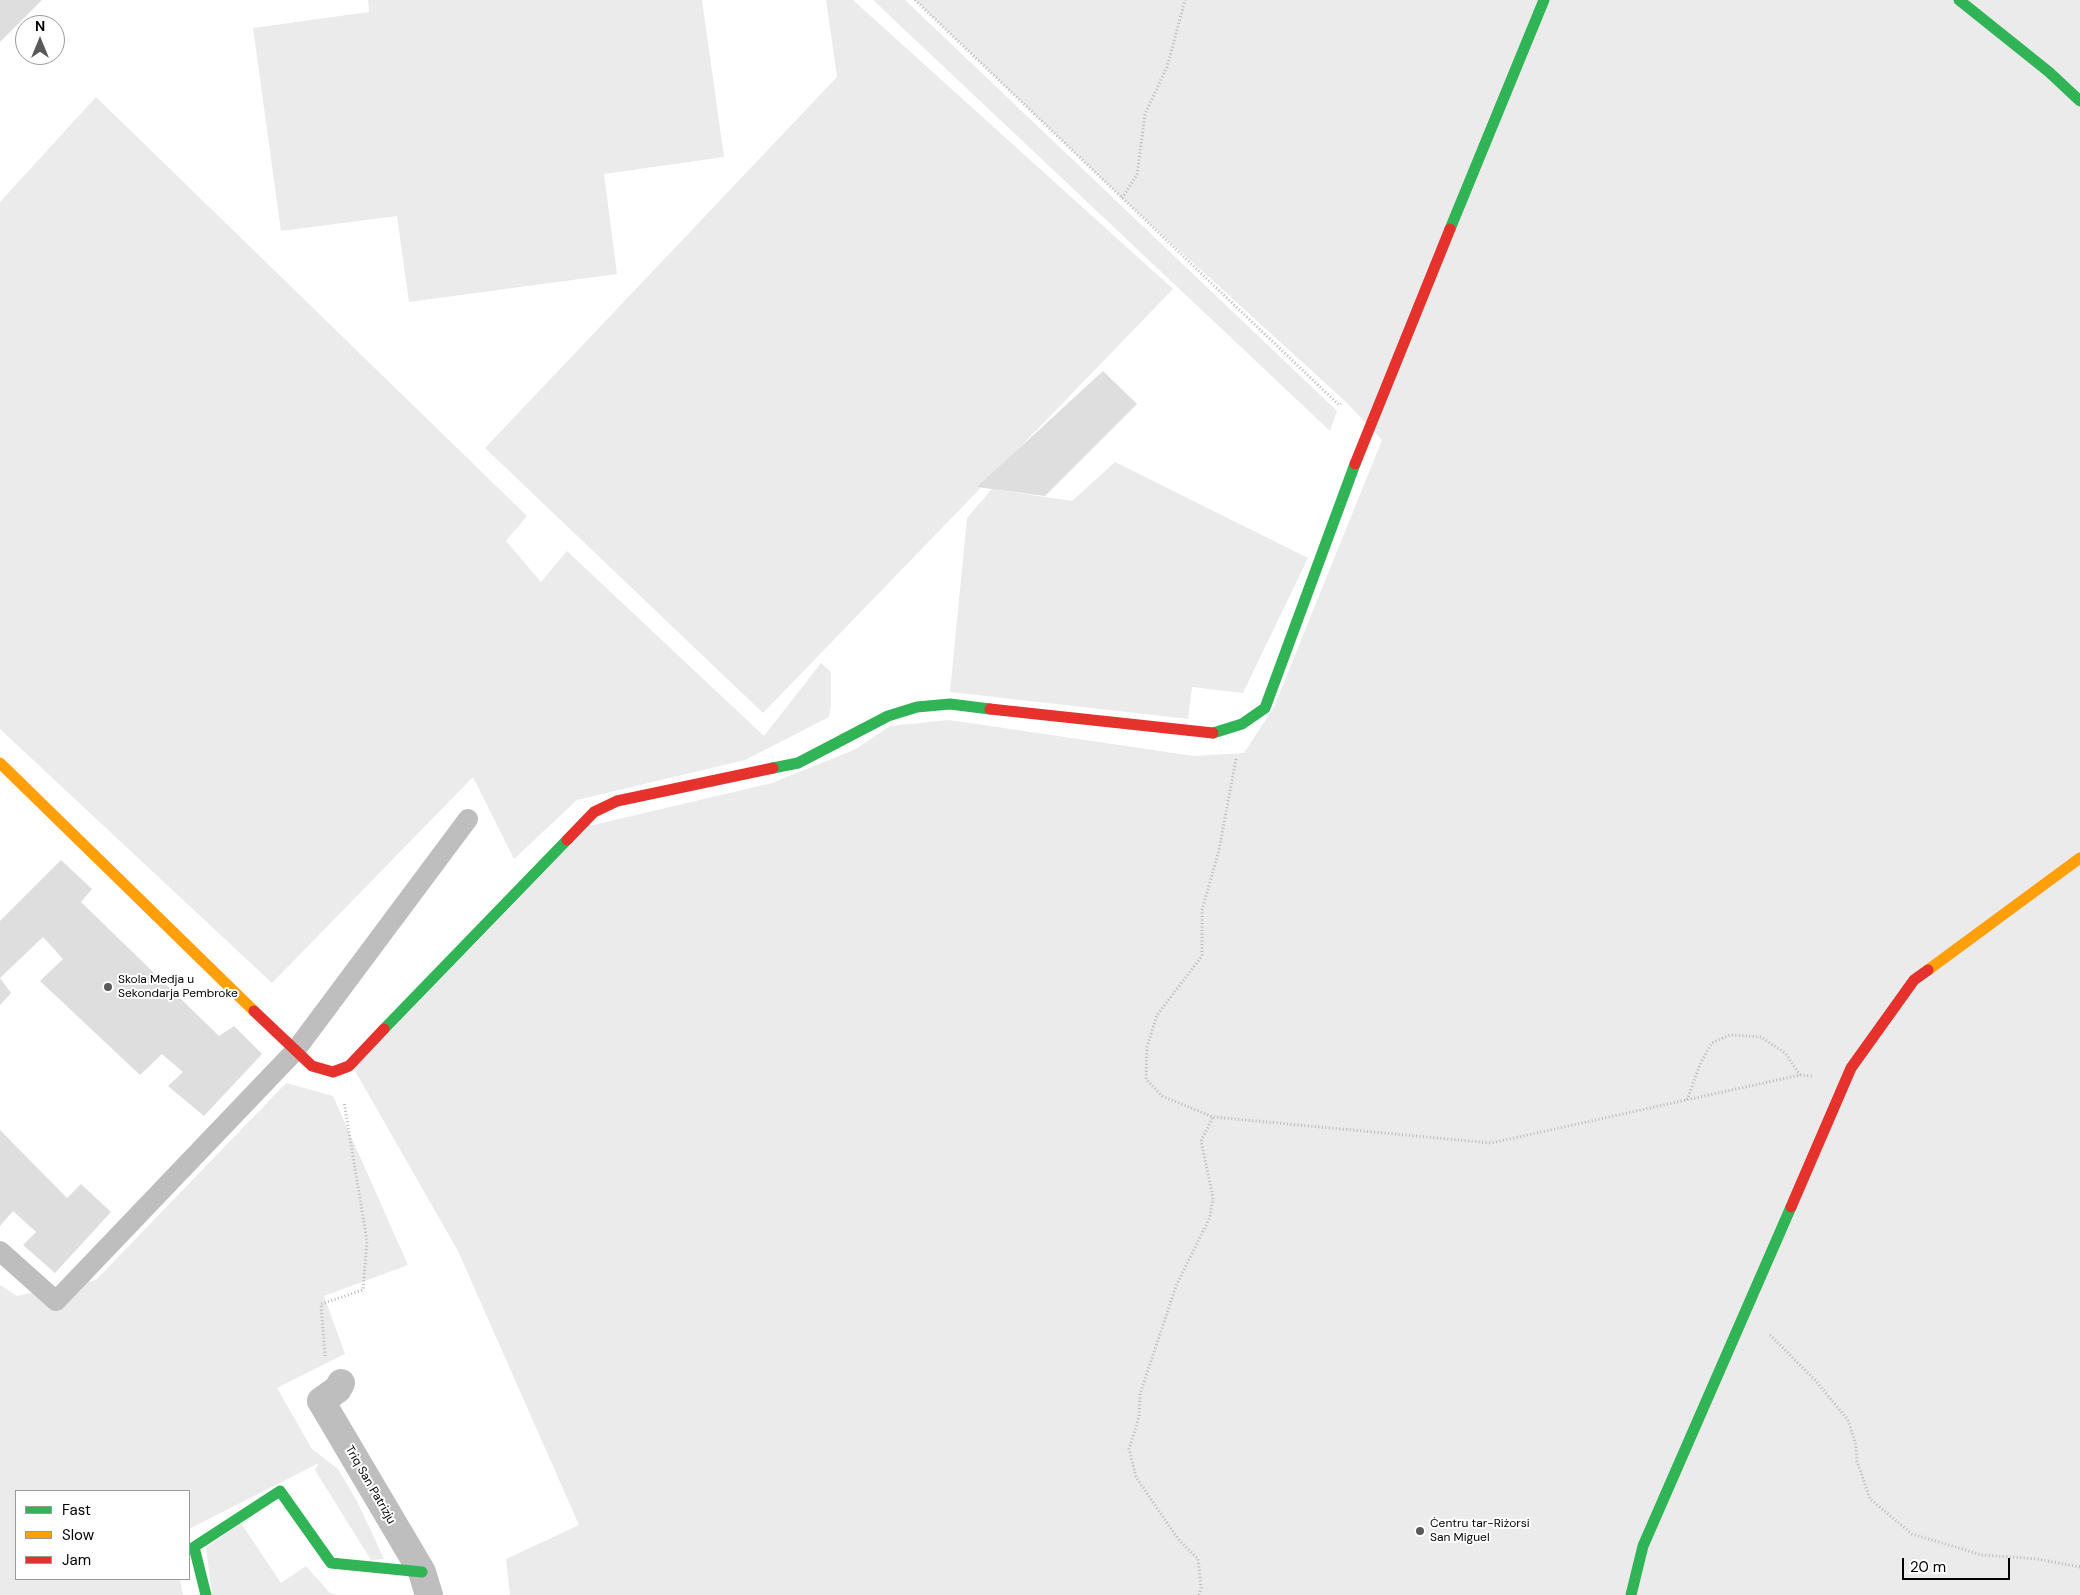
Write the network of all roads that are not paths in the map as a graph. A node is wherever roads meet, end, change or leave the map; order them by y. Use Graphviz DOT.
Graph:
graph roads {
  1 [pos="1544,0"];
  2 [pos="1959,0"];
  3 [pos="2080,101"];
  4 [pos="0,763"];
  5 [pos="468,819"];
  6 [pos="2080,858"];
  7 [pos="295,1051"];
  8 [pos="0,1251"];
  9 [pos="339,1386"];
  10 [pos="425,1583"];
  11 [pos="206,1595"];
  12 [pos="1631,1595"];
  1 -- 7 [label="street"];
  2 -- 3 [label="street"];
  4 -- 7 [label="street"];
  5 -- 7 [label="lane"];
  6 -- 12 [label="street"];
  7 -- 8 [label="lane"];
  9 -- 10 [label="street, Triq San Patrizju"];
  10 -- 11 [label="street"];
}
